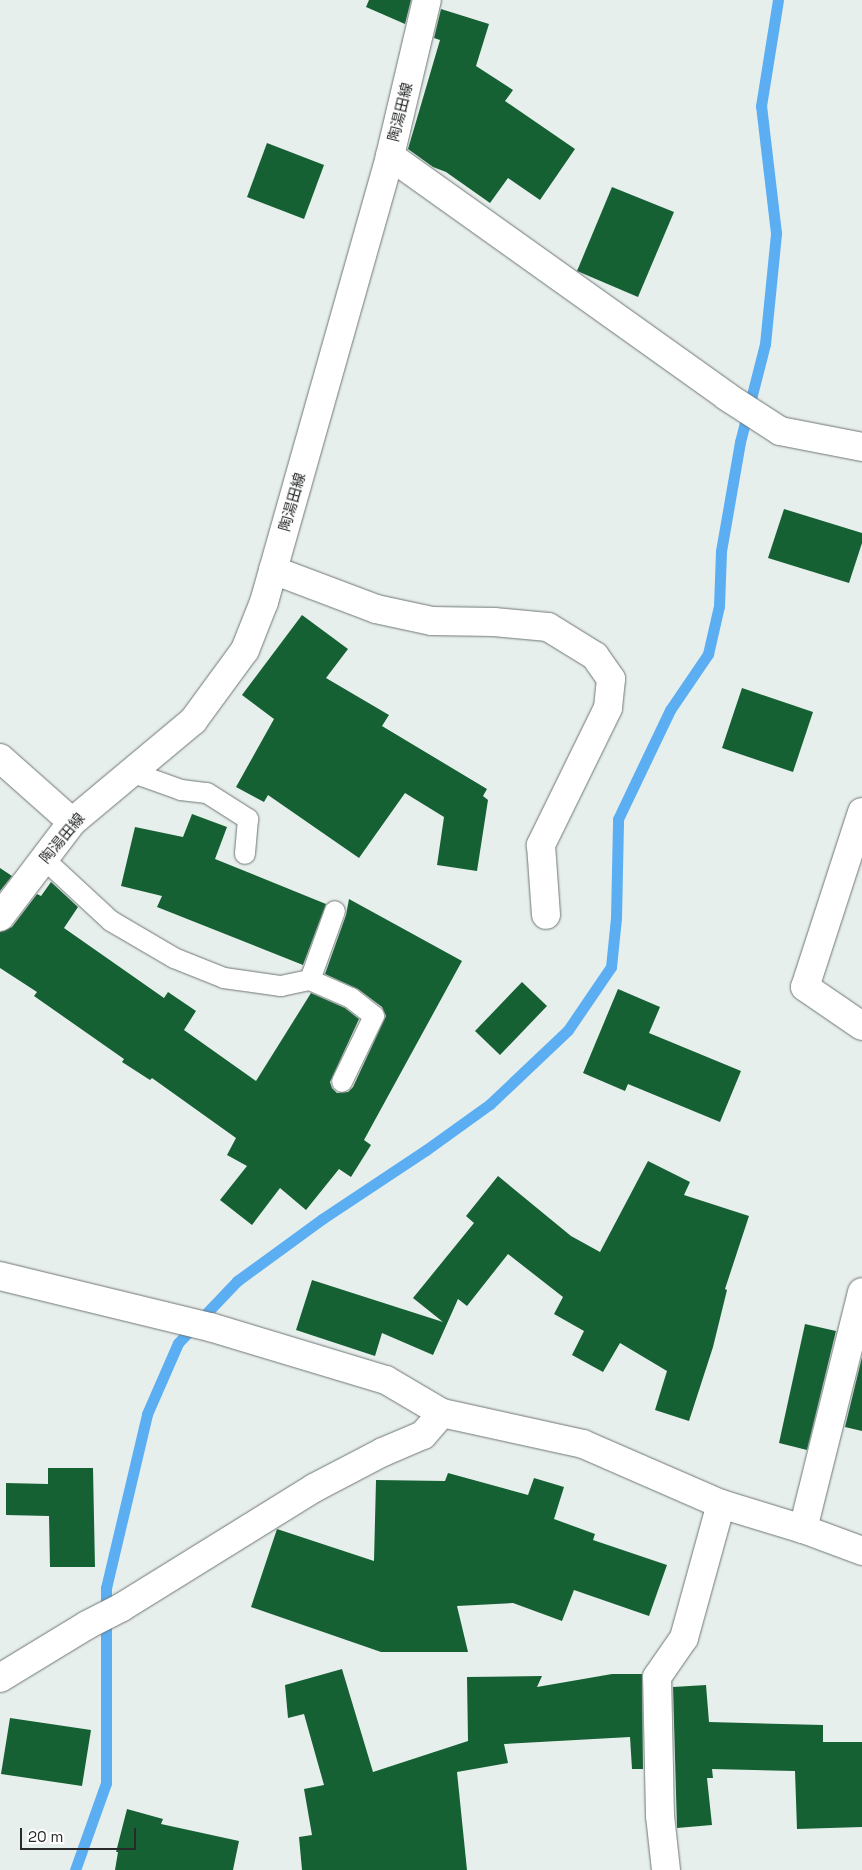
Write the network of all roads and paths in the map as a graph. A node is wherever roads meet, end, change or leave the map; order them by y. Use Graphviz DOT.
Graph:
graph roads {
  1 [pos="426,0"];
  2 [pos="390,156"];
  3 [pos="862,447"];
  4 [pos="273,570"];
  5 [pos="0,758"];
  6 [pos="131,772"];
  7 [pos="862,812"];
  8 [pos="72,822"];
  9 [pos="245,854"];
  10 [pos="44,859"];
  11 [pos="335,911"];
  12 [pos="546,915"];
  13 [pos="0,917"];
  14 [pos="310,980"];
  15 [pos="862,1026"];
  16 [pos="342,1082"];
  17 [pos="0,1276"];
  18 [pos="862,1292"];
  19 [pos="442,1413"];
  20 [pos="721,1504"];
  21 [pos="804,1529"];
  22 [pos="862,1551"];
  23 [pos="0,1678"];
  24 [pos="666,1870"];
  1 -- 2 [label="street, 陶湯田線"];
  2 -- 3 [label="street"];
  2 -- 4 [label="street, 陶湯田線"];
  4 -- 6 [label="street, 陶湯田線"];
  4 -- 12 [label="street"];
  5 -- 8 [label="street"];
  6 -- 8 [label="street, 陶湯田線"];
  6 -- 9 [label="lane"];
  7 -- 15 [label="street"];
  8 -- 10 [label="street, 陶湯田線"];
  10 -- 13 [label="street, 陶湯田線"];
  10 -- 14 [label="lane"];
  11 -- 14 [label="lane"];
  14 -- 16 [label="lane"];
  17 -- 19 [label="street"];
  18 -- 21 [label="street"];
  19 -- 20 [label="street"];
  19 -- 23 [label="street"];
  20 -- 21 [label="street"];
  20 -- 24 [label="street"];
  21 -- 22 [label="street"];
}
